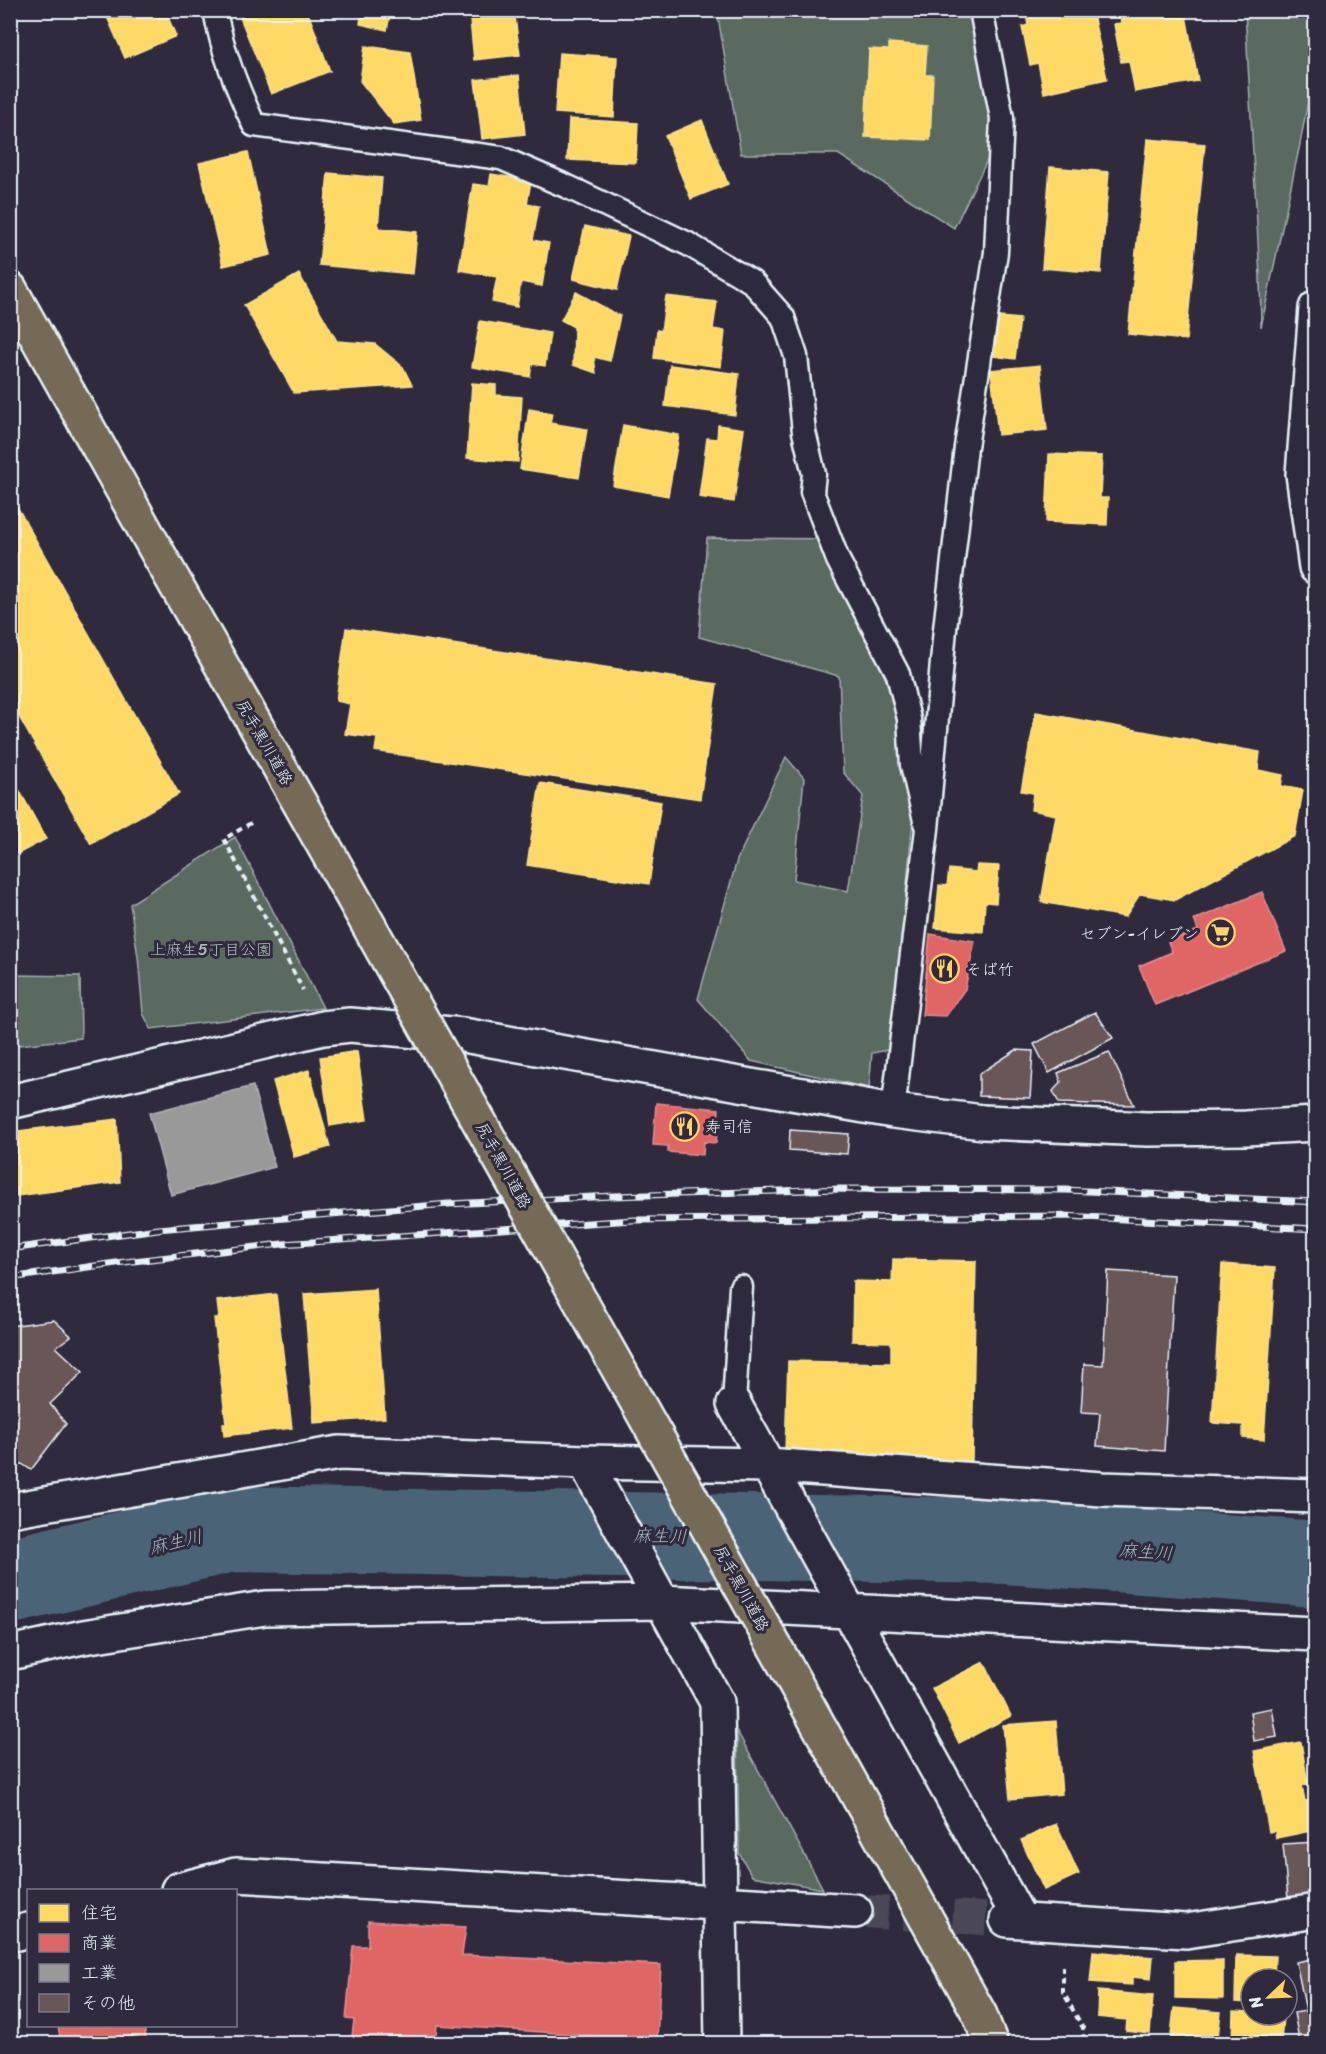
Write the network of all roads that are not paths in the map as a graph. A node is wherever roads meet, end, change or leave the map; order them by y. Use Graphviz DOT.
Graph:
graph roads {
  1 [pos="215,10"];
  2 [pos="981,10"];
  3 [pos="10,289"];
  4 [pos="1316,308"];
  5 [pos="1316,567"];
  6 [pos="927,829"];
  7 [pos="10,1102"];
  8 [pos="893,1111"];
  9 [pos="1316,1124"];
  10 [pos="741,1287"];
  11 [pos="734,1404"];
  12 [pos="585,1462"];
  13 [pos="767,1464"];
  14 [pos="1316,1496"];
  15 [pos="10,1510"];
  16 [pos="655,1592"];
  17 [pos="846,1606"];
  18 [pos="1316,1634"];
  19 [pos="10,1653"];
  20 [pos="182,1889"];
  21 [pos="719,1903"];
  22 [pos="855,1911"];
  23 [pos="1316,1911"];
  24 [pos="27,1930"];
  25 [pos="10,1935"];
  26 [pos="722,2043"];
  27 [pos="991,2043"];
  1 -- 6 [label="lane"];
  2 -- 6 [label="lane"];
  3 -- 27 [label="main road, 尻手黒川道路, bridge"];
  4 -- 5 [label="street"];
  6 -- 8 [label="lane"];
  7 -- 8 [label="street"];
  8 -- 9 [label="street"];
  10 -- 11 [label="lane"];
  11 -- 13 [label="street"];
  12 -- 13 [label="street"];
  12 -- 15 [label="street"];
  12 -- 16 [label="street"];
  13 -- 14 [label="street"];
  13 -- 17 [label="street"];
  16 -- 17 [label="street"];
  16 -- 19 [label="street"];
  16 -- 21 [label="street"];
  17 -- 18 [label="street"];
  17 -- 23 [label="street"];
  20 -- 21 [label="street"];
  21 -- 22 [label="street"];
  21 -- 26 [label="street"];
  24 -- 25 [label="street"];
}
